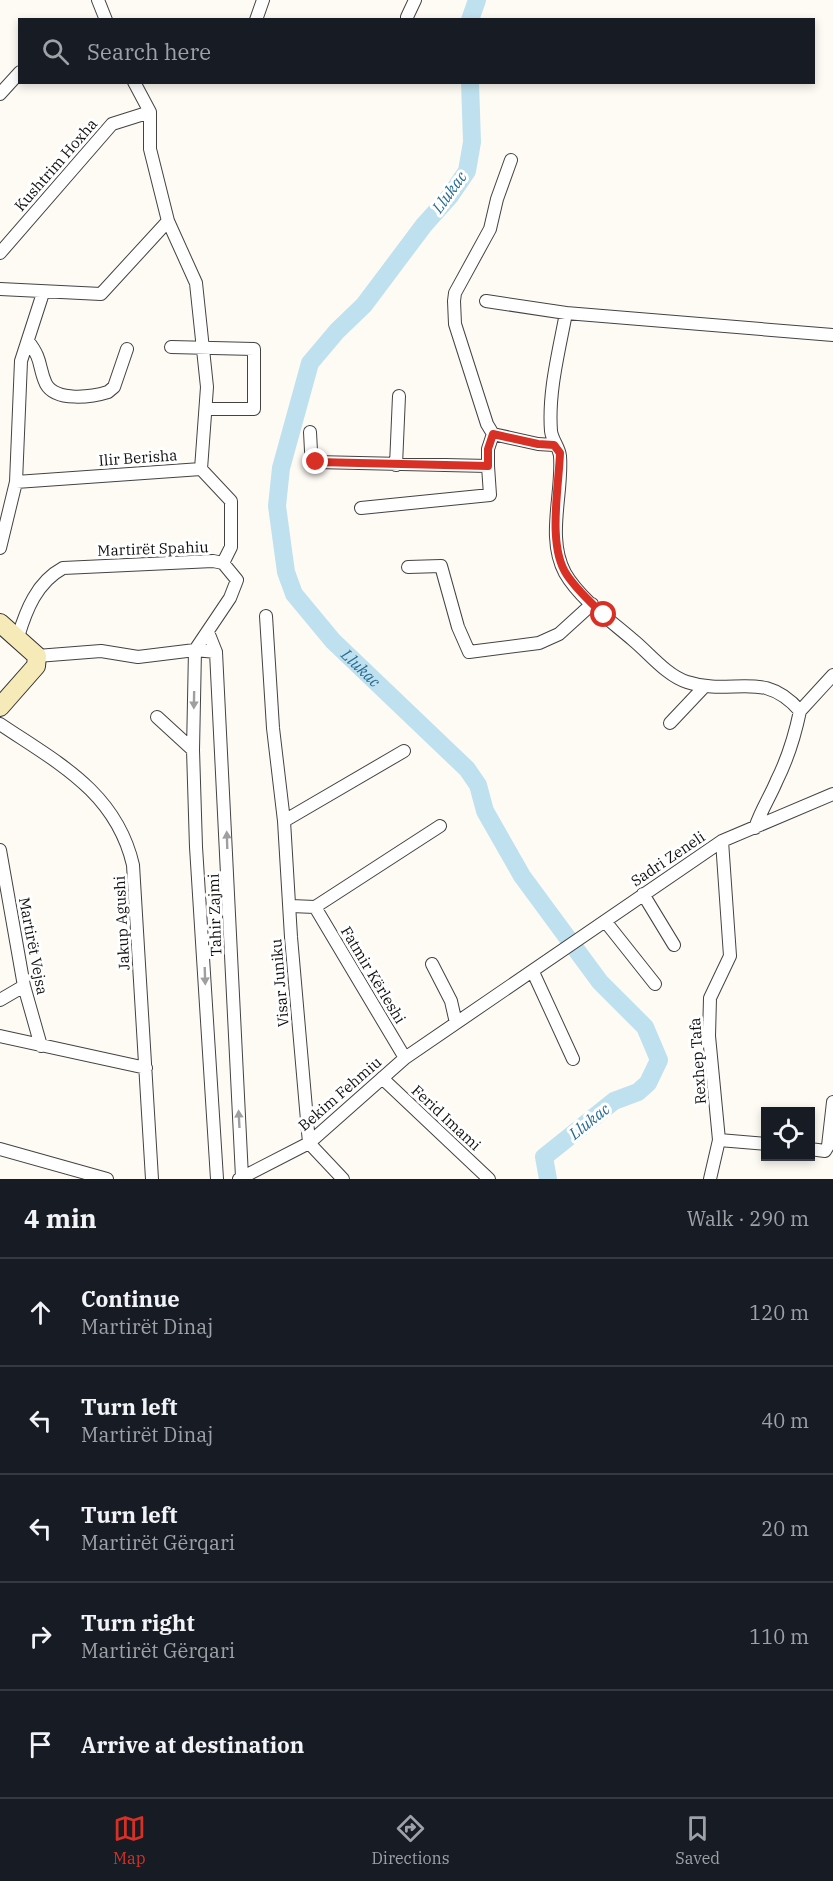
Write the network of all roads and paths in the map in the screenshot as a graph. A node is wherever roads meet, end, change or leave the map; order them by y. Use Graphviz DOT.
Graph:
graph roads {
  1 [pos="98,0"];
  2 [pos="263,0"];
  3 [pos="415,0"];
  4 [pos="407,16"];
  5 [pos="105,18"];
  6 [pos="257,18"];
  7 [pos="18,74"];
  8 [pos="135,84"];
  9 [pos="0,94"];
  10 [pos="150,112"];
  11 [pos="511,160"];
  12 [pos="168,222"];
  13 [pos="0,253"];
  14 [pos="0,290"];
  15 [pos="44,293"];
  16 [pos="486,301"];
  17 [pos="566,313"];
  18 [pos="833,335"];
  19 [pos="28,341"];
  20 [pos="171,347"];
  21 [pos="204,348"];
  22 [pos="127,349"];
  23 [pos="399,396"];
  24 [pos="206,409"];
  25 [pos="310,432"];
  26 [pos="493,434"];
  27 [pos="554,445"];
  28 [pos="396,465"];
  29 [pos="488,466"];
  30 [pos="201,469"];
  31 [pos="16,482"];
  32 [pos="361,508"];
  33 [pos="0,548"];
  34 [pos="223,563"];
  35 [pos="408,567"];
  36 [pos="592,604"];
  37 [pos="266,616"];
  38 [pos="0,623"];
  39 [pos="208,632"];
  40 [pos="18,637"];
  41 [pos="195,650"];
  42 [pos="216,652"];
  43 [pos="37,656"];
  44 [pos="833,675"];
  45 [pos="704,687"];
  46 [pos="0,707"];
  47 [pos="800,711"];
  48 [pos="157,717"];
  49 [pos="670,723"];
  50 [pos="0,724"];
  51 [pos="193,750"];
  52 [pos="404,751"];
  53 [pos="833,794"];
  54 [pos="284,821"];
  55 [pos="440,826"];
  56 [pos="755,828"];
  57 [pos="722,841"];
  58 [pos="0,850"];
  59 [pos="643,894"];
  60 [pos="291,906"];
  61 [pos="315,907"];
  62 [pos="604,921"];
  63 [pos="674,945"];
  64 [pos="432,964"];
  65 [pos="533,972"];
  66 [pos="655,984"];
  67 [pos="24,986"];
  68 [pos="0,1000"];
  69 [pos="456,1023"];
  70 [pos="0,1036"];
  71 [pos="41,1046"];
  72 [pos="405,1058"];
  73 [pos="573,1059"];
  74 [pos="146,1068"];
  75 [pos="382,1078"];
  76 [pos="833,1102"];
  77 [pos="719,1140"];
  78 [pos="309,1143"];
  79 [pos="761,1144"];
  80 [pos="0,1149"];
  81 [pos="815,1149"];
  82 [pos="240,1178"];
  83 [pos="107,1179"];
  84 [pos="152,1179"];
  85 [pos="217,1179"];
  86 [pos="343,1179"];
  87 [pos="489,1179"];
  88 [pos="710,1179"];
  1 -- 5 [label="street"];
  2 -- 6 [label="street"];
  3 -- 4 [label="street"];
  7 -- 9 [label="street"];
  8 -- 10 [label="street"];
  10 -- 12 [label="street"];
  10 -- 13 [label="street, Kushtrim Hoxha"];
  11 -- 26 [label="street"];
  12 -- 15 [label="street"];
  12 -- 21 [label="street"];
  14 -- 15 [label="street"];
  15 -- 19 [label="street"];
  16 -- 17 [label="street"];
  17 -- 18 [label="street"];
  17 -- 27 [label="street"];
  19 -- 22 [label="street"];
  19 -- 31 [label="street"];
  20 -- 21 [label="street"];
  21 -- 24 [label="street"];
  21 -- 24 [label="street"];
  23 -- 28 [label="street"];
  24 -- 30 [label="street"];
  25 -- 28 [label="street"];
  26 -- 27 [label="street"];
  26 -- 29 [label="street"];
  27 -- 36 [label="street"];
  28 -- 29 [label="street"];
  29 -- 32 [label="street"];
  30 -- 31 [label="street, Ilir Berisha"];
  30 -- 34 [label="street"];
  31 -- 33 [label="street"];
  34 -- 39 [label="street, Martirët Spahiu"];
  34 -- 40 [label="street, Martirët Spahiu"];
  35 -- 36 [label="street"];
  36 -- 45 [label="street"];
  37 -- 54 [label="street, Visar Juniku"];
  38 -- 40 [label="street"];
  39 -- 41 [label="street"];
  39 -- 42 [label="street, Tahir Zajmi"];
  40 -- 43 [label="street"];
  41 -- 42 [label="street"];
  41 -- 43 [label="street"];
  41 -- 51 [label="street, Tahir Zajmi, one-way"];
  82 -- 42 [label="street, Tahir Zajmi, one-way"];
  43 -- 46 [label="street"];
  44 -- 47 [label="street"];
  45 -- 47 [label="street"];
  45 -- 49 [label="street"];
  47 -- 56 [label="street"];
  48 -- 51 [label="street"];
  50 -- 74 [label="street, Jakup Agushi"];
  51 -- 85 [label="street, Tahir Zajmi, one-way"];
  52 -- 54 [label="street"];
  53 -- 56 [label="street, Sadri Zeneli"];
  54 -- 60 [label="street, Visar Juniku"];
  55 -- 61 [label="street"];
  56 -- 57 [label="street, Sadri Zeneli"];
  57 -- 59 [label="street, Sadri Zeneli"];
  57 -- 77 [label="street, Rexhep Tafa"];
  58 -- 67 [label="street, Martirët Vejsa"];
  59 -- 62 [label="street, Sadri Zeneli"];
  59 -- 63 [label="street"];
  60 -- 61 [label="street"];
  60 -- 78 [label="street, Visar Juniku"];
  61 -- 72 [label="street, Fatmir Kërleshi"];
  62 -- 65 [label="street, Sadri Zeneli"];
  62 -- 66 [label="street"];
  64 -- 69 [label="street"];
  65 -- 69 [label="street, Bekim Fehmiu"];
  65 -- 73 [label="street"];
  67 -- 68 [label="street"];
  67 -- 71 [label="street, Martirët Vejsa"];
  69 -- 72 [label="street, Bekim Fehmiu"];
  70 -- 71 [label="street"];
  71 -- 74 [label="street"];
  72 -- 75 [label="street, Bekim Fehmiu"];
  74 -- 84 [label="street, Jakup Agushi"];
  75 -- 78 [label="street, Bekim Fehmiu"];
  75 -- 87 [label="street, Ferid Imami"];
  76 -- 81 [label="street"];
  77 -- 79 [label="street"];
  77 -- 88 [label="street, Rexhep Tafa"];
  78 -- 82 [label="street, Bekim Fehmiu"];
  78 -- 86 [label="street"];
  80 -- 83 [label="street"];
}
